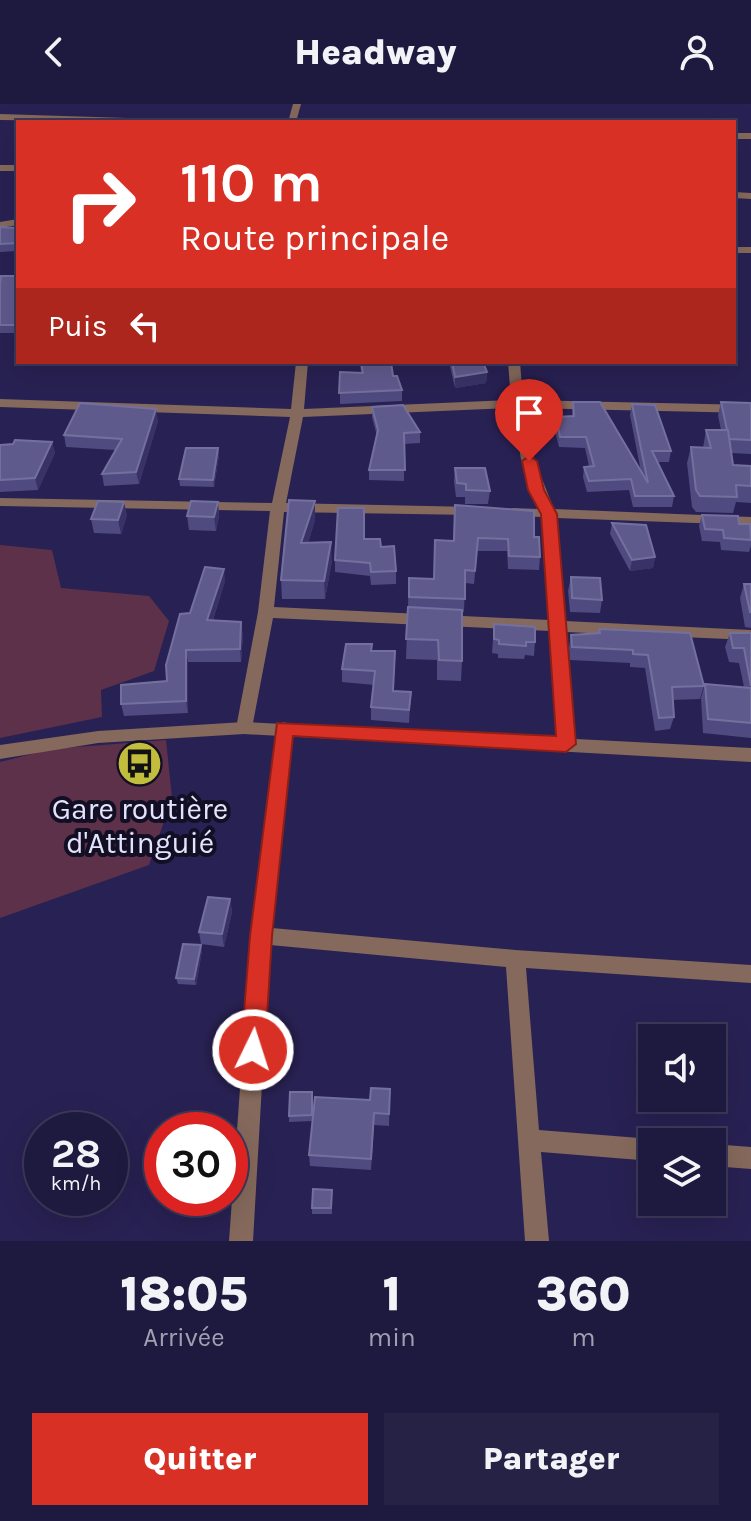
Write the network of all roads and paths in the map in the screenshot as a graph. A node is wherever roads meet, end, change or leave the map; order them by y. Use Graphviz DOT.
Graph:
graph roads {
  1 [pos="64,104"];
  2 [pos="0,117"];
  3 [pos="61,120"];
  4 [pos="302,364"];
  5 [pos="514,364"];
  6 [pos="0,403"];
  7 [pos="516,404"];
  8 [pos="751,409"];
  9 [pos="297,413"];
  10 [pos="0,502"];
  11 [pos="279,505"];
  12 [pos="486,512"];
  13 [pos="502,512"];
  14 [pos="549,514"];
  15 [pos="751,521"];
  16 [pos="266,612"];
  17 [pos="555,624"];
  18 [pos="751,635"];
  19 [pos="244,728"];
  20 [pos="284,728"];
  21 [pos="566,744"];
  22 [pos="0,752"];
  23 [pos="751,755"];
  24 [pos="261,936"];
  25 [pos="515,959"];
  26 [pos="751,974"];
  27 [pos="530,1140"];
  28 [pos="638,1149"];
  29 [pos="726,1156"];
  30 [pos="751,1158"];
  31 [pos="241,1241"];
  32 [pos="537,1241"];
  1 -- 3 [label="street"];
  2 -- 3 [label="street"];
  4 -- 9 [label="street"];
  5 -- 7 [label="street"];
  6 -- 9 [label="street"];
  7 -- 8 [label="street"];
  7 -- 9 [label="street"];
  7 -- 14 [label="street"];
  9 -- 11 [label="street"];
  10 -- 11 [label="street"];
  11 -- 12 [label="street"];
  11 -- 16 [label="street"];
  13 -- 14 [label="street"];
  14 -- 15 [label="street"];
  14 -- 17 [label="street"];
  16 -- 17 [label="street"];
  16 -- 19 [label="street"];
  17 -- 18 [label="street"];
  17 -- 21 [label="street"];
  19 -- 20 [label="street"];
  19 -- 22 [label="street"];
  20 -- 21 [label="street"];
  20 -- 24 [label="street"];
  21 -- 23 [label="street"];
  24 -- 25 [label="street"];
  24 -- 31 [label="street"];
  25 -- 26 [label="street"];
  25 -- 27 [label="street"];
  27 -- 28 [label="street"];
  27 -- 32 [label="street"];
  29 -- 30 [label="street"];
}
